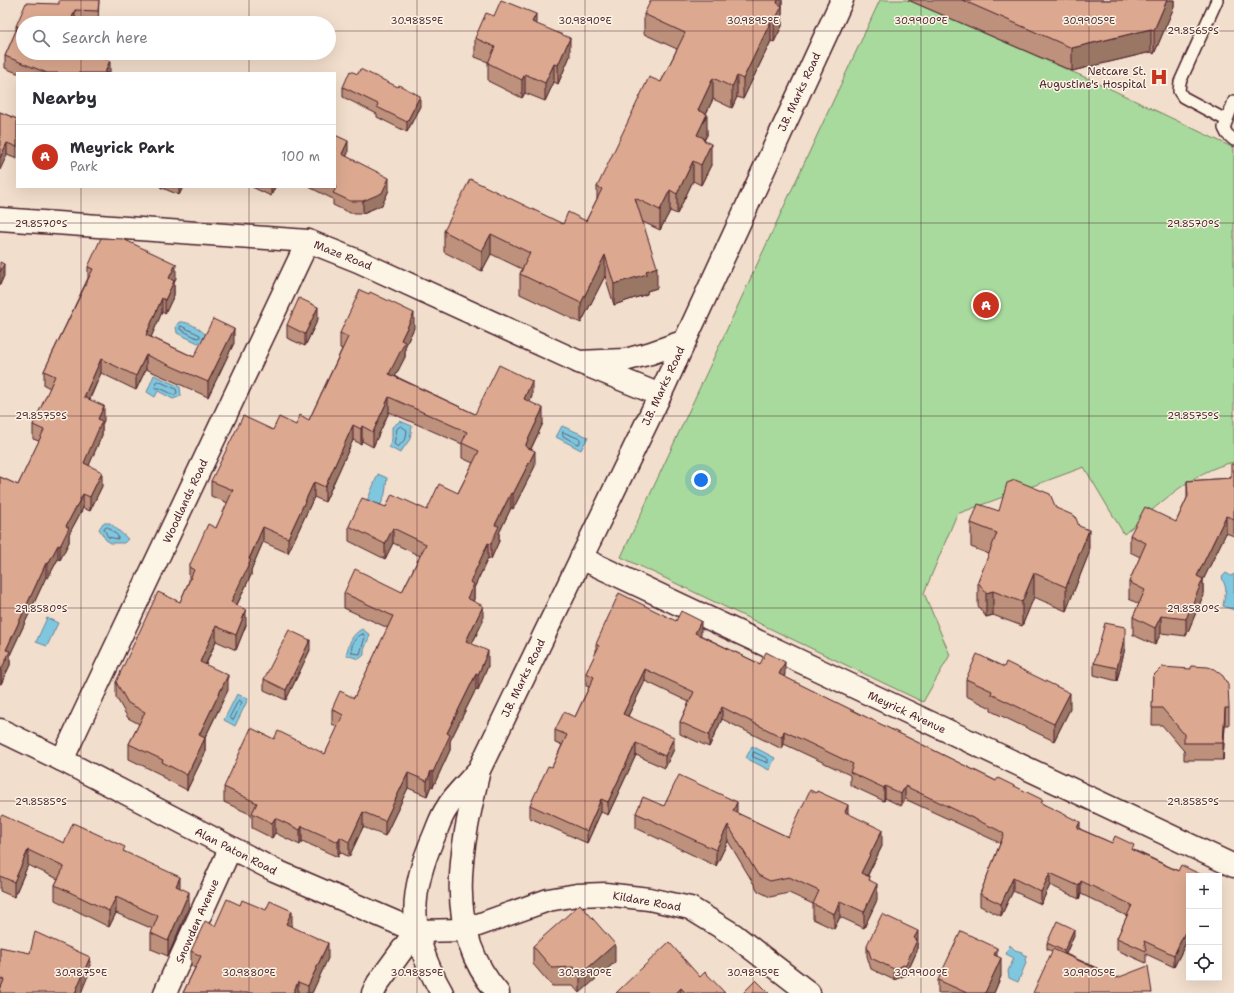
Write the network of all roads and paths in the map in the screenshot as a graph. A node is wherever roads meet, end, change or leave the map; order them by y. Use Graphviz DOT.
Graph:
graph roads {
  1 [pos="842,0"];
  2 [pos="1216,0"];
  3 [pos="1234,101"];
  4 [pos="1226,120"];
  5 [pos="1234,140"];
  6 [pos="0,218"];
  7 [pos="308,241"];
  8 [pos="685,341"];
  9 [pos="579,362"];
  10 [pos="660,395"];
  11 [pos="581,558"];
  12 [pos="0,730"];
  13 [pos="62,760"];
  14 [pos="479,770"];
  15 [pos="230,849"];
  16 [pos="1234,866"];
  17 [pos="464,930"];
  18 [pos="416,931"];
  19 [pos="165,993"];
  20 [pos="373,993"];
  21 [pos="442,993"];
  22 [pos="498,993"];
  23 [pos="809,993"];
  1 -- 8 [label="street, J.B. Marks Road"];
  2 -- 4 [label="lane"];
  3 -- 4 [label="lane"];
  4 -- 5 [label="lane"];
  6 -- 7 [label="street, Maze Road"];
  7 -- 9 [label="street, Maze Road"];
  7 -- 13 [label="street, Woodlands Road"];
  8 -- 9 [label="street"];
  8 -- 10 [label="street, J.B. Marks Road"];
  9 -- 10 [label="street, Maze Road"];
  10 -- 11 [label="street, J.B. Marks Road"];
  11 -- 14 [label="street, J.B. Marks Road"];
  11 -- 16 [label="street, Meyrick Avenue"];
  12 -- 13 [label="street, Alan Paton Road"];
  13 -- 15 [label="street, Alan Paton Road"];
  14 -- 17 [label="street, J.B. Marks Road"];
  14 -- 18 [label="street, J.B. Marks Road"];
  15 -- 18 [label="street, Alan Paton Road"];
  15 -- 19 [label="street, Snowden Avenue"];
  17 -- 18 [label="street, Kildare Road"];
  17 -- 22 [label="street"];
  17 -- 23 [label="street, Kildare Road"];
  18 -- 20 [label="street"];
  18 -- 21 [label="street"];
}
